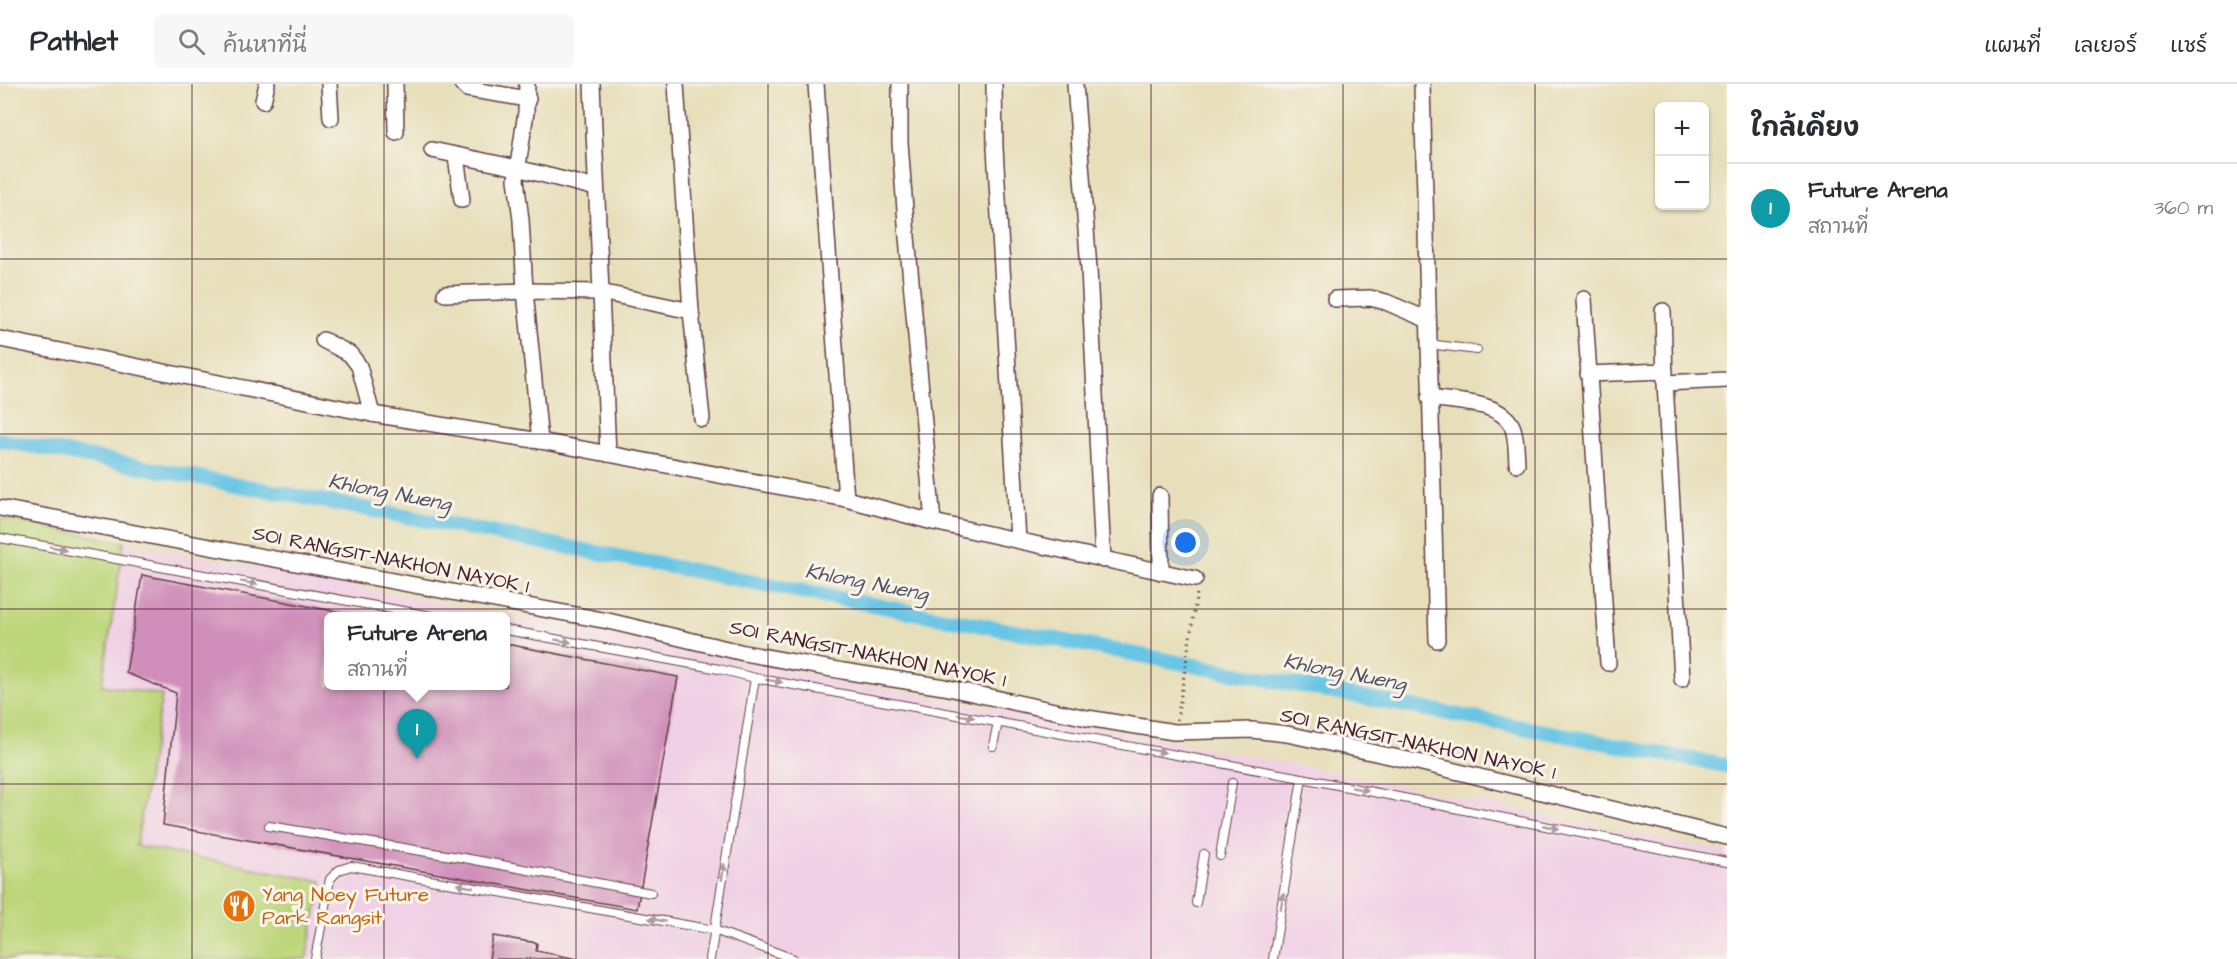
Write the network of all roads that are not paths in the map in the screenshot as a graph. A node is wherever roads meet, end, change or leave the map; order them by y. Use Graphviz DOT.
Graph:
graph roads {
  1 [pos="267,84"];
  2 [pos="329,84"];
  3 [pos="394,84"];
  4 [pos="462,84"];
  5 [pos="592,84"];
  6 [pos="676,84"];
  7 [pos="816,84"];
  8 [pos="900,84"];
  9 [pos="994,84"];
  10 [pos="1075,84"];
  11 [pos="1422,84"];
  12 [pos="527,92"];
  13 [pos="263,101"];
  14 [pos="330,118"];
  15 [pos="396,132"];
  16 [pos="432,150"];
  17 [pos="456,156"];
  18 [pos="517,168"];
  19 [pos="596,189"];
  20 [pos="462,200"];
  21 [pos="525,291"];
  22 [pos="600,292"];
  23 [pos="445,294"];
  24 [pos="1335,299"];
  25 [pos="1584,299"];
  26 [pos="691,311"];
  27 [pos="1663,311"];
  28 [pos="1428,320"];
  29 [pos="0,339"];
  30 [pos="323,340"];
  31 [pos="1428,344"];
  32 [pos="1477,350"];
  33 [pos="1588,374"];
  34 [pos="1665,377"];
  35 [pos="1727,380"];
  36 [pos="1429,398"];
  37 [pos="372,414"];
  38 [pos="702,419"];
  39 [pos="540,441"];
  40 [pos="608,454"];
  41 [pos="1517,464"];
  42 [pos="1160,496"];
  43 [pos="846,499"];
  44 [pos="0,508"];
  45 [pos="933,522"];
  46 [pos="0,538"];
  47 [pos="1018,540"];
  48 [pos="1103,560"];
  49 [pos="1161,572"];
  50 [pos="1195,579"];
  51 [pos="409,612"];
  52 [pos="510,631"];
  53 [pos="1437,640"];
  54 [pos="1608,663"];
  55 [pos="755,678"];
  56 [pos="1682,679"];
  57 [pos="998,722"];
  58 [pos="993,746"];
  59 [pos="1302,778"];
  60 [pos="1232,783"];
  61 [pos="269,826"];
  62 [pos="1727,837"];
  63 [pos="1204,854"];
  64 [pos="1220,856"];
  65 [pos="1727,862"];
  66 [pos="651,893"];
  67 [pos="1196,903"];
  68 [pos="714,930"];
  69 [pos="315,959"];
  70 [pos="710,959"];
  71 [pos="794,959"];
  72 [pos="1273,959"];
  1 -- 13 [label="street"];
  2 -- 14 [label="street"];
  3 -- 15 [label="street"];
  4 -- 12 [label="street"];
  5 -- 19 [label="street"];
  6 -- 26 [label="street"];
  7 -- 43 [label="street"];
  8 -- 45 [label="street"];
  9 -- 47 [label="street"];
  10 -- 48 [label="street"];
  11 -- 28 [label="street"];
  12 -- 18 [label="street"];
  16 -- 17 [label="street"];
  17 -- 18 [label="street"];
  17 -- 20 [label="street"];
  18 -- 19 [label="street"];
  18 -- 21 [label="street"];
  19 -- 22 [label="street"];
  21 -- 22 [label="street"];
  21 -- 23 [label="street"];
  21 -- 39 [label="street"];
  22 -- 26 [label="street"];
  22 -- 40 [label="street"];
  24 -- 28 [label="street"];
  25 -- 33 [label="street"];
  26 -- 38 [label="street"];
  27 -- 34 [label="street"];
  28 -- 31 [label="street"];
  29 -- 37 [label="street"];
  30 -- 37 [label="street"];
  31 -- 32 [label="lane"];
  31 -- 36 [label="street"];
  33 -- 34 [label="street"];
  33 -- 54 [label="street"];
  34 -- 35 [label="street"];
  34 -- 56 [label="street"];
  36 -- 41 [label="street"];
  36 -- 53 [label="street"];
  37 -- 39 [label="street"];
  39 -- 40 [label="street"];
  40 -- 43 [label="street"];
  42 -- 49 [label="street"];
  43 -- 45 [label="street"];
  44 -- 62 [label="street, SOI RANGSIT-NAKHON NAYOK 1"];
  45 -- 47 [label="street"];
  46 -- 51 [label="lane, one-way"];
  47 -- 48 [label="street"];
  48 -- 49 [label="street"];
  49 -- 50 [label="street"];
  52 -- 55 [label="lane, one-way"];
  55 -- 57 [label="lane, one-way"];
  68 -- 55 [label="lane, one-way"];
  57 -- 58 [label="lane"];
  57 -- 59 [label="lane, one-way"];
  59 -- 65 [label="lane, one-way"];
  72 -- 59 [label="lane, one-way"];
  60 -- 64 [label="lane"];
  61 -- 66 [label="lane"];
  63 -- 67 [label="lane"];
  68 -- 69 [label="lane, one-way"];
  68 -- 70 [label="lane"];
  68 -- 71 [label="lane"];
}
